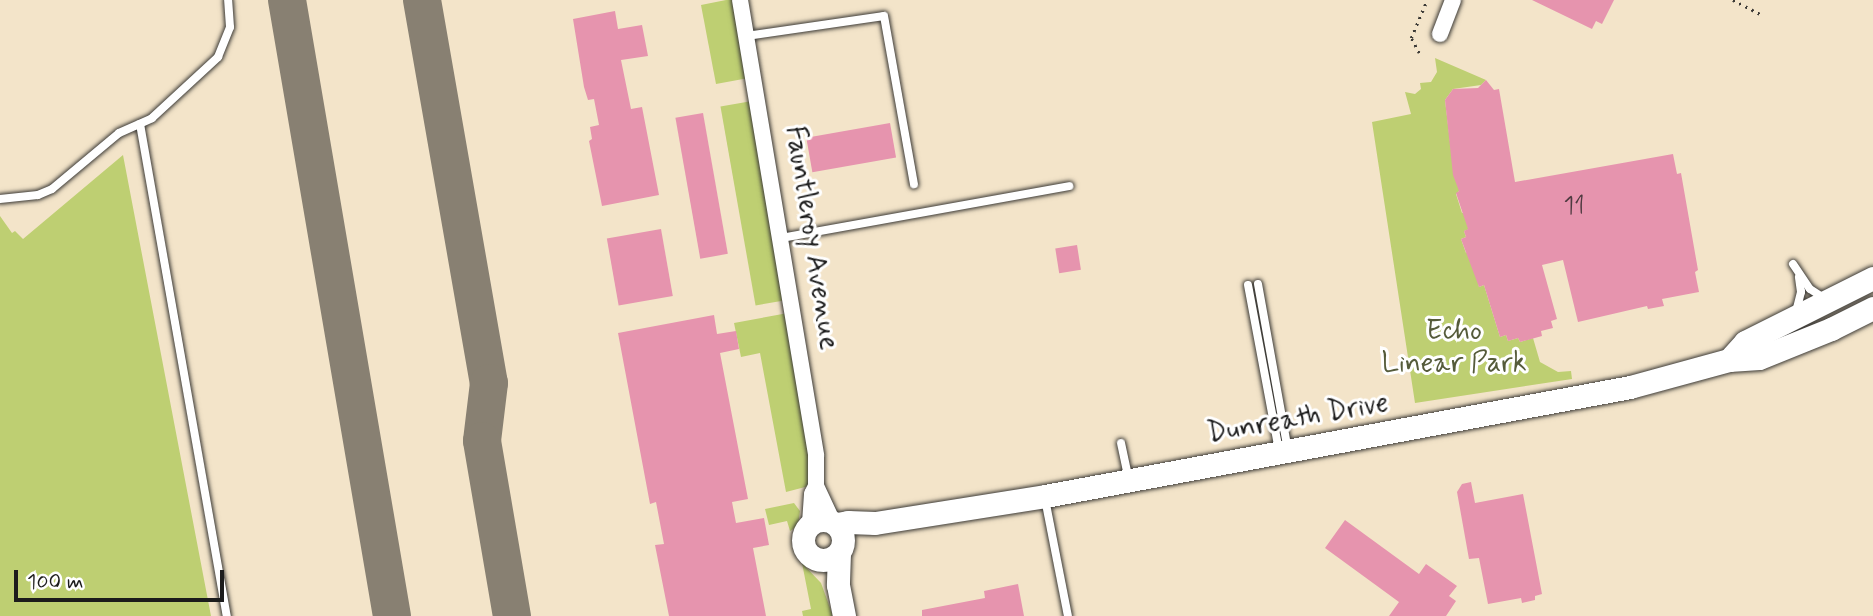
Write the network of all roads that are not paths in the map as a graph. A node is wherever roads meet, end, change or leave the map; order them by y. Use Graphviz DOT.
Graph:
graph roads {
  1 [pos="229,0"];
  2 [pos="740,0"];
  3 [pos="1453,0"];
  4 [pos="1440,34"];
  5 [pos="747,36"];
  6 [pos="140,124"];
  7 [pos="914,184"];
  8 [pos="1069,186"];
  9 [pos="0,199"];
  10 [pos="781,238"];
  11 [pos="1793,264"];
  12 [pos="1799,273"];
  13 [pos="1873,278"];
  14 [pos="1258,284"];
  15 [pos="1248,285"];
  16 [pos="1834,299"];
  17 [pos="1873,308"];
  18 [pos="1788,323"];
  19 [pos="1729,360"];
  20 [pos="1121,443"];
  21 [pos="1284,452"];
  22 [pos="1129,480"];
  23 [pos="816,486"];
  24 [pos="1045,496"];
  25 [pos="810,523"];
  26 [pos="834,541"];
  27 [pos="227,616"];
  28 [pos="845,616"];
  29 [pos="1068,616"];
  1 -- 6 [label="lane"];
  2 -- 5 [label="street, Fauntleroy Avenue"];
  3 -- 4 [label="street"];
  5 -- 7 [label="lane"];
  5 -- 10 [label="street, Fauntleroy Avenue"];
  6 -- 9 [label="lane"];
  6 -- 27 [label="lane"];
  8 -- 10 [label="lane"];
  10 -- 23 [label="street, Fauntleroy Avenue"];
  11 -- 12 [label="lane"];
  12 -- 16 [label="lane"];
  12 -- 18 [label="lane"];
  13 -- 16 [label="main road, Dunreath Drive"];
  14 -- 21 [label="lane"];
  15 -- 21 [label="lane"];
  16 -- 18 [label="main road, Dunreath Drive"];
  17 -- 19 [label="main road, Dunreath Drive"];
  18 -- 19 [label="main road, Dunreath Drive"];
  19 -- 21 [label="main road, Dunreath Drive"];
  20 -- 22 [label="lane"];
  21 -- 22 [label="main road, Dunreath Drive"];
  22 -- 24 [label="main road, Dunreath Drive"];
  23 -- 25 [label="street, Fauntleroy Avenue"];
  23 -- 26 [label="street, Fauntleroy Avenue"];
  24 -- 26 [label="main road, Dunreath Drive"];
  24 -- 29 [label="lane"];
  25 -- 26 [label="main road"];
  25 -- 26 [label="main road"];
  26 -- 28 [label="main road, Fauntleroy Avenue"];
}
